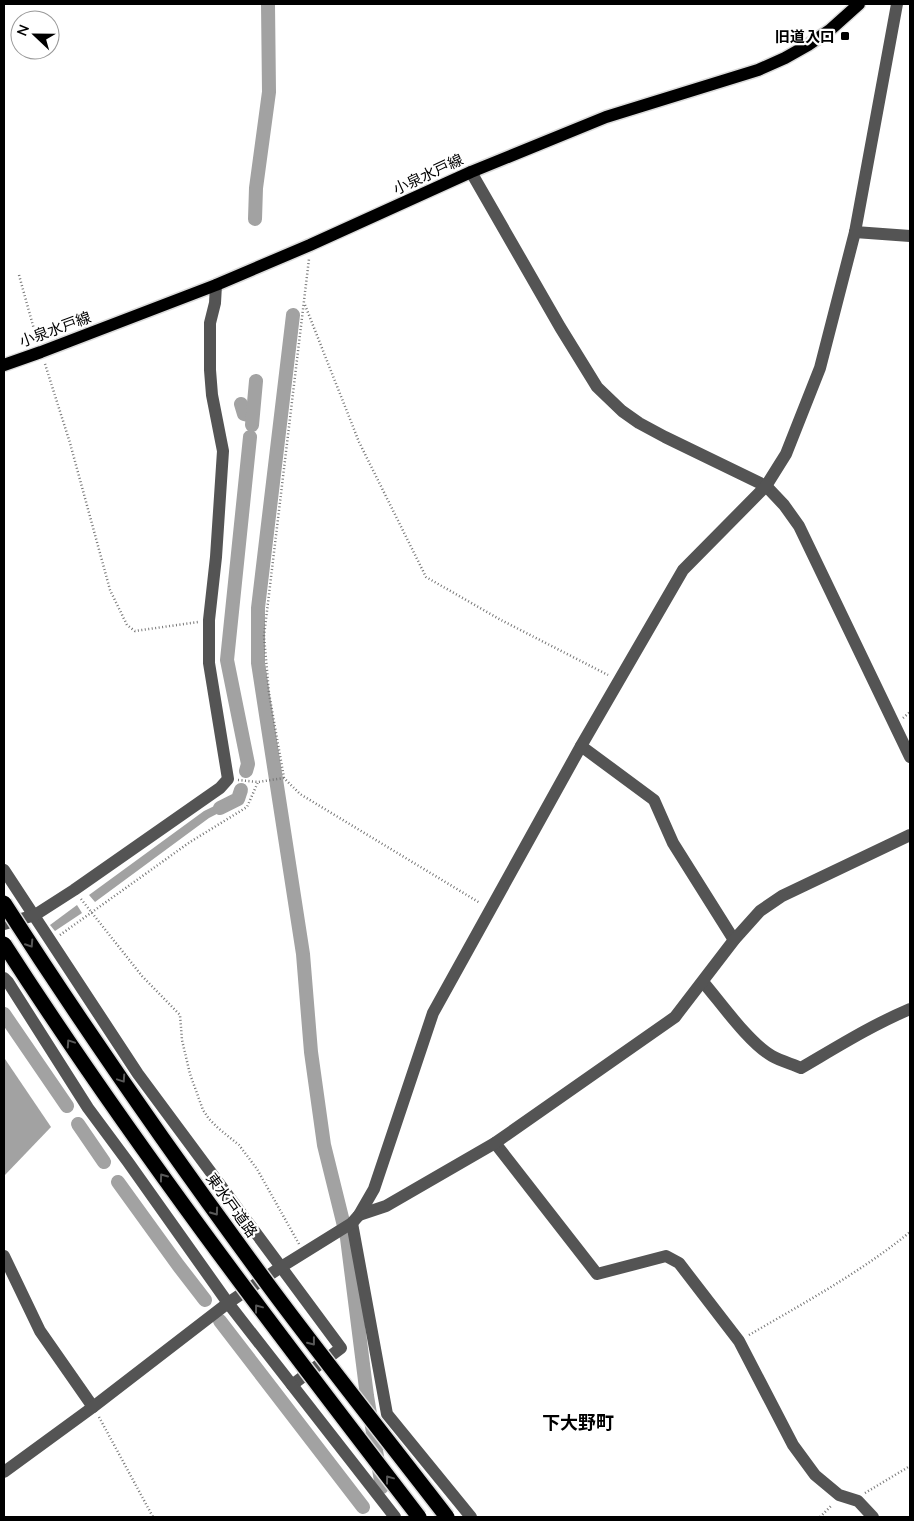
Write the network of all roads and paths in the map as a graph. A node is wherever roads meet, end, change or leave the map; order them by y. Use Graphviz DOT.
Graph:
graph roads {
  1 [pos="859,4"];
  2 [pos="898,4"];
  3 [pos="471,172"];
  4 [pos="855,232"];
  5 [pos="910,236"];
  6 [pos="310,245"];
  7 [pos="19,275"];
  8 [pos="216,285"];
  9 [pos="304,303"];
  10 [pos="41,352"];
  11 [pos="4,365"];
  12 [pos="766,486"];
  13 [pos="209,620"];
  14 [pos="618,680"];
  15 [pos="581,746"];
  16 [pos="910,756"];
  17 [pos="284,778"];
  18 [pos="228,779"];
  19 [pos="258,782"];
  20 [pos="910,835"];
  21 [pos="4,870"];
  22 [pos="74,890"];
  23 [pos="4,903"];
  24 [pos="490,909"];
  25 [pos="92,912"];
  26 [pos="34,915"];
  27 [pos="4,924"];
  28 [pos="734,940"];
  29 [pos="52,941"];
  30 [pos="4,944"];
  31 [pos="4,978"];
  32 [pos="703,982"];
  33 [pos="910,1009"];
  34 [pos="495,1143"];
  35 [pos="353,1221"];
  36 [pos="910,1232"];
  37 [pos="304,1252"];
  38 [pos="4,1256"];
  39 [pos="281,1267"];
  40 [pos="228,1304"];
  41 [pos="739,1341"];
  42 [pos="292,1385"];
  43 [pos="94,1407"];
  44 [pos="910,1466"];
  45 [pos="4,1472"];
  46 [pos="839,1495"];
  47 [pos="455,1497"];
  48 [pos="858,1501"];
  49 [pos="153,1517"];
  50 [pos="394,1517"];
  51 [pos="419,1517"];
  52 [pos="434,1517"];
  53 [pos="447,1517"];
  54 [pos="471,1517"];
  55 [pos="820,1517"];
  56 [pos="873,1517"];
  1 -- 3 [label="main road, 小泉水戸線"];
  2 -- 4 [label="street"];
  3 -- 6 [label="main road, 小泉水戸線"];
  3 -- 12 [label="street"];
  4 -- 5 [label="street"];
  4 -- 12 [label="street"];
  6 -- 8 [label="main road, 小泉水戸線"];
  6 -- 9 [label="path"];
  7 -- 10 [label="path"];
  8 -- 10 [label="main road, 小泉水戸線"];
  8 -- 13 [label="street"];
  9 -- 14 [label="path"];
  9 -- 17 [label="path"];
  10 -- 11 [label="main road, 小泉水戸線"];
  10 -- 13 [label="path"];
  12 -- 14 [label="street"];
  12 -- 16 [label="street"];
  13 -- 18 [label="street"];
  14 -- 15 [label="street"];
  15 -- 24 [label="street"];
  15 -- 28 [label="street"];
  17 -- 19 [label="path"];
  17 -- 24 [label="path"];
  18 -- 19 [label="path"];
  18 -- 22 [label="street"];
  19 -- 25 [label="path"];
  20 -- 28 [label="street"];
  21 -- 26 [label="street"];
  22 -- 25 [label="path"];
  22 -- 26 [label="street"];
  23 -- 53 [label="highway, 東水戸道路, one-way, bridge"];
  24 -- 35 [label="street"];
  25 -- 29 [label="path"];
  25 -- 37 [label="path"];
  26 -- 27 [label="street"];
  26 -- 29 [label="street"];
  28 -- 32 [label="street"];
  29 -- 39 [label="street"];
  51 -- 30 [label="highway, one-way, bridge"];
  31 -- 40 [label="street"];
  32 -- 33 [label="street"];
  32 -- 34 [label="street"];
  34 -- 35 [label="street"];
  34 -- 41 [label="street"];
  35 -- 37 [label="street"];
  35 -- 47 [label="street"];
  36 -- 41 [label="path"];
  37 -- 39 [label="street"];
  38 -- 43 [label="street"];
  39 -- 40 [label="street"];
  39 -- 42 [label="street"];
  40 -- 42 [label="street"];
  40 -- 43 [label="street"];
  41 -- 46 [label="street"];
  42 -- 50 [label="street"];
  43 -- 45 [label="street"];
  43 -- 49 [label="path"];
  44 -- 48 [label="path"];
  46 -- 48 [label="street"];
  46 -- 55 [label="path"];
  47 -- 52 [label="street"];
  47 -- 54 [label="street"];
  48 -- 56 [label="street"];
}
